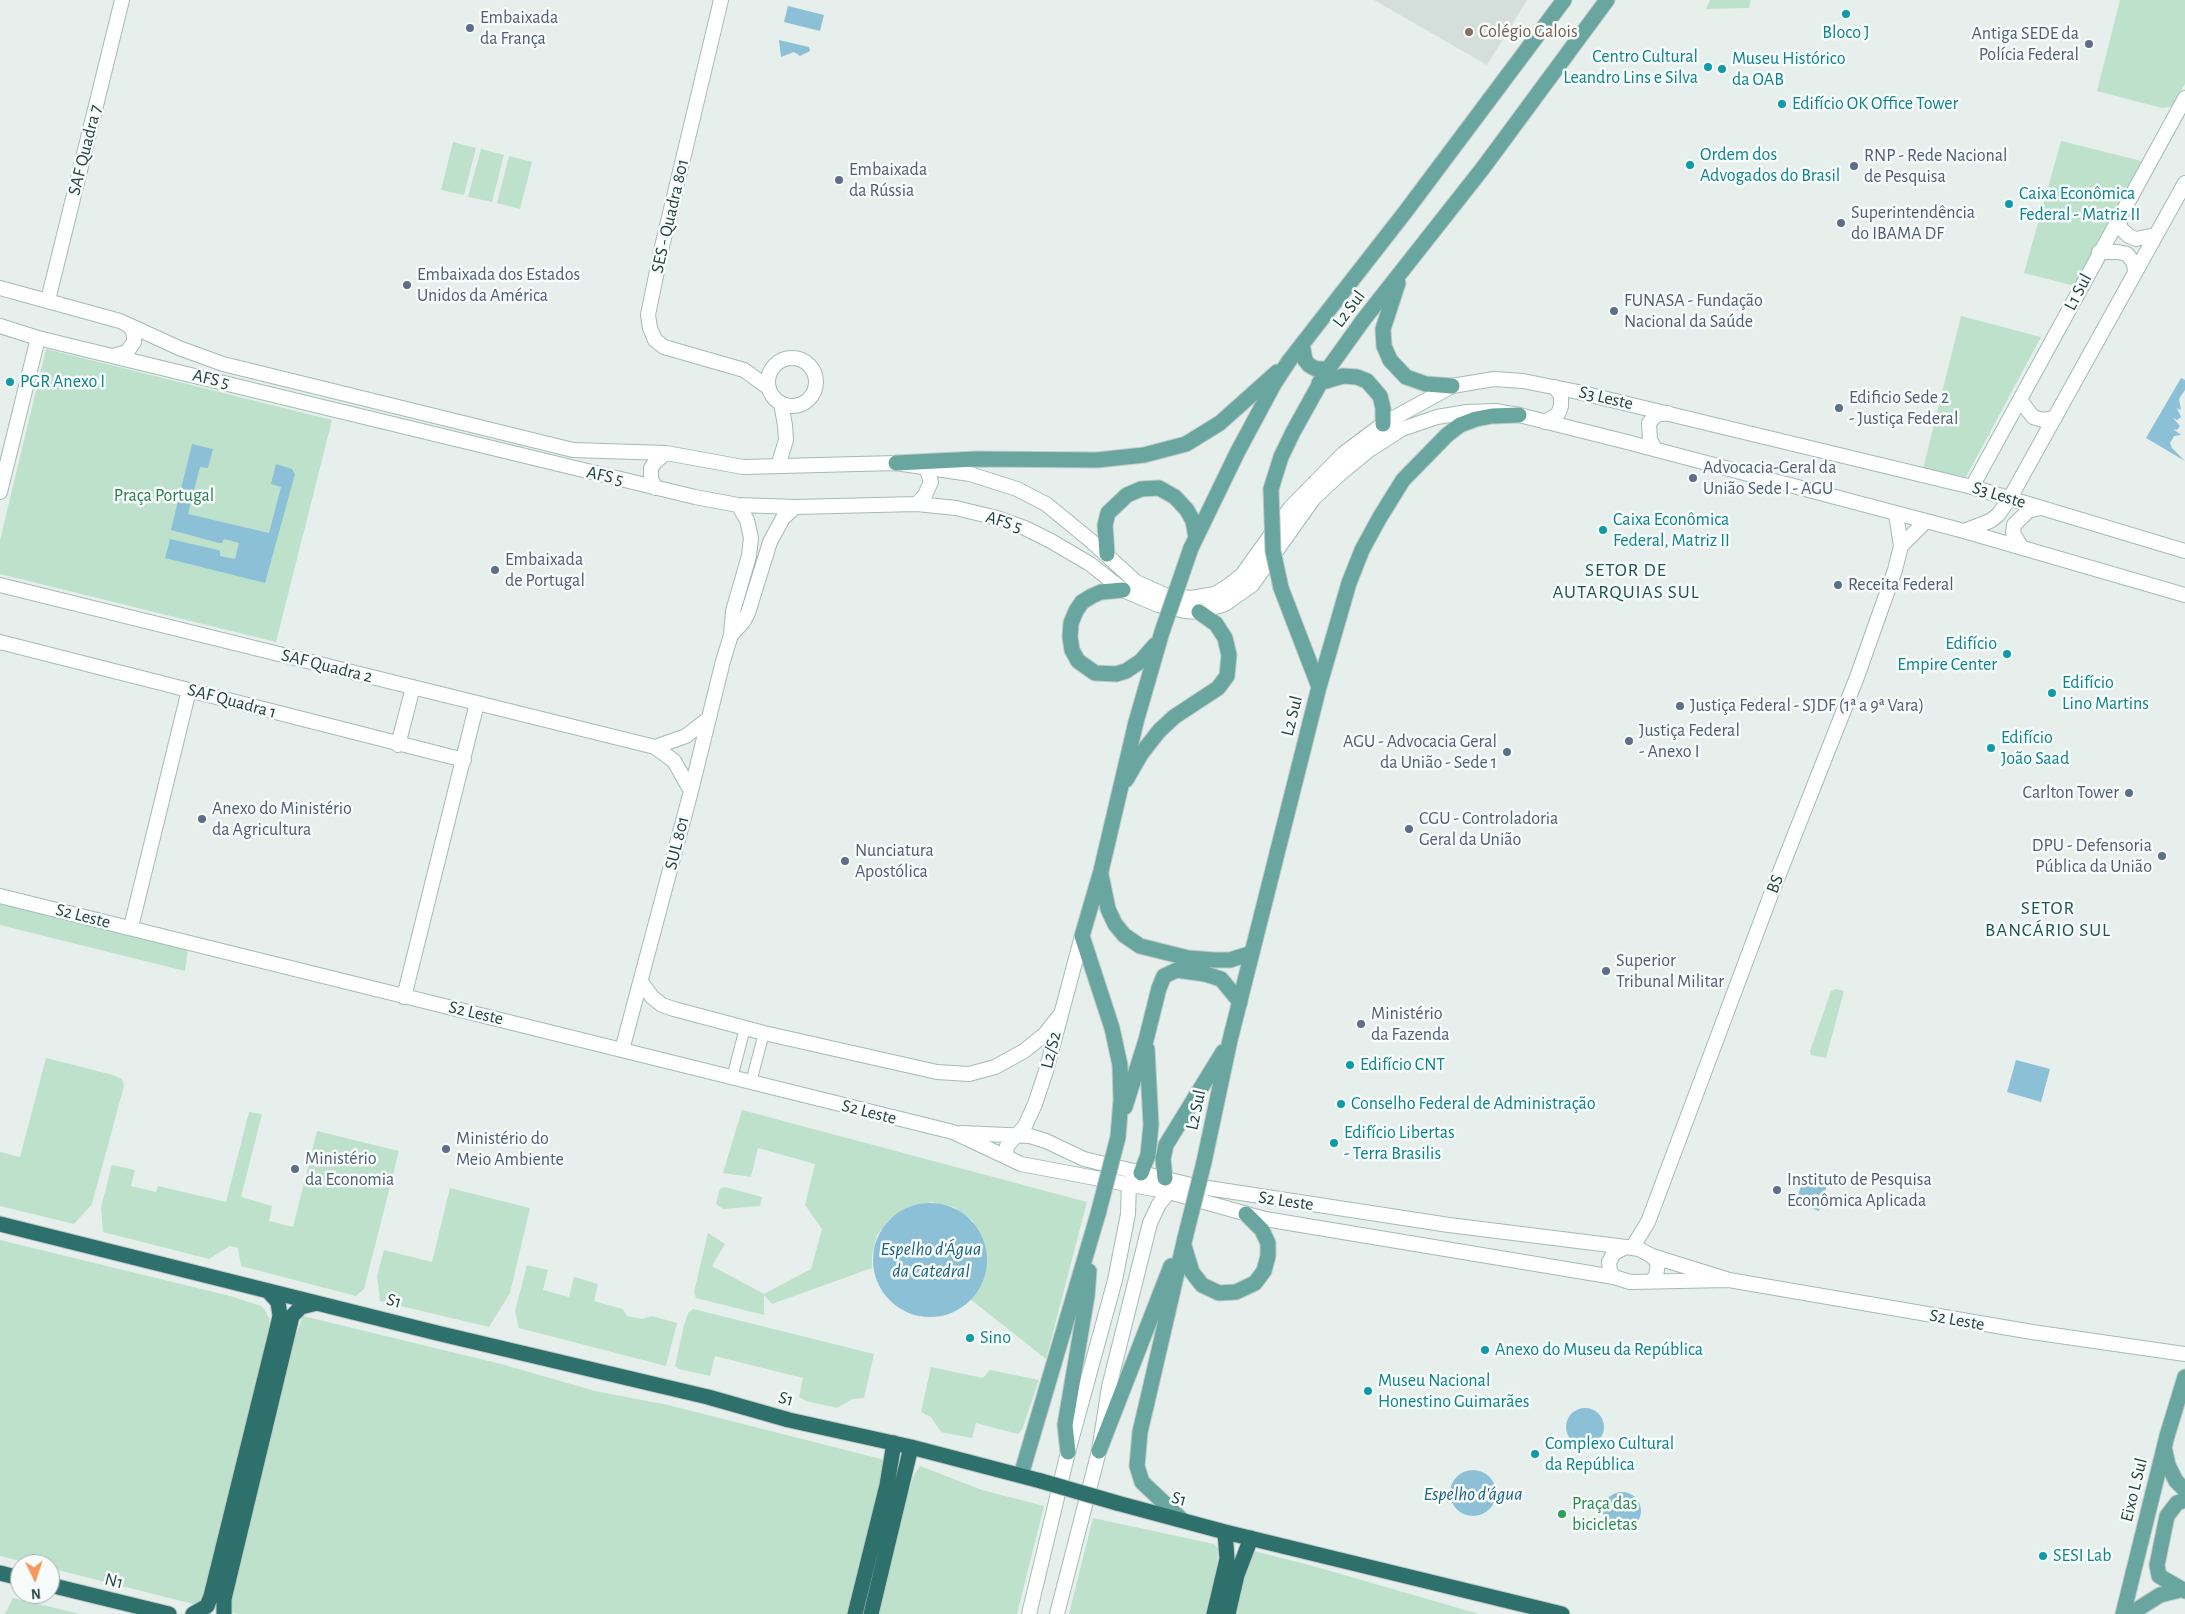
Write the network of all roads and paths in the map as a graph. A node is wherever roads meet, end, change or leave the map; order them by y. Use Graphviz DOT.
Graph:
graph roads {
  1 [pos="122,0"];
  2 [pos="721,0"];
  3 [pos="1564,0"];
  4 [pos="1607,0"];
  5 [pos="2185,98"];
  6 [pos="2185,183"];
  7 [pos="2120,217"];
  8 [pos="2156,235"];
  9 [pos="2099,252"];
  10 [pos="2135,272"];
  11 [pos="1401,273"];
  12 [pos="0,288"];
  13 [pos="48,300"];
  14 [pos="120,321"];
  15 [pos="0,326"];
  16 [pos="38,338"];
  17 [pos="1302,344"];
  18 [pos="112,356"];
  19 [pos="1289,361"];
  20 [pos="777,364"];
  21 [pos="1328,369"];
  22 [pos="744,370"];
  23 [pos="1318,383"];
  24 [pos="1452,386"];
  25 [pos="1555,387"];
  26 [pos="769,388"];
  27 [pos="2020,400"];
  28 [pos="781,404"];
  29 [pos="796,406"];
  30 [pos="1668,412"];
  31 [pos="1520,415"];
  32 [pos="2055,418"];
  33 [pos="1545,422"];
  34 [pos="1383,424"];
  35 [pos="1655,449"];
  36 [pos="666,454"];
  37 [pos="896,463"];
  38 [pos="800,465"];
  39 [pos="778,466"];
  40 [pos="926,467"];
  41 [pos="1972,487"];
  42 [pos="655,488"];
  43 [pos="0,492"];
  44 [pos="2010,498"];
  45 [pos="917,504"];
  46 [pos="738,505"];
  47 [pos="795,507"];
  48 [pos="2040,508"];
  49 [pos="1896,514"];
  50 [pos="1926,521"];
  51 [pos="1964,531"];
  52 [pos="1194,542"];
  53 [pos="1901,546"];
  54 [pos="2022,548"];
  55 [pos="2185,551"];
  56 [pos="1107,554"];
  57 [pos="742,579"];
  58 [pos="758,584"];
  59 [pos="0,585"];
  60 [pos="1123,590"];
  61 [pos="2185,595"];
  62 [pos="1199,612"];
  63 [pos="731,635"];
  64 [pos="1161,636"];
  65 [pos="0,642"];
  66 [pos="1319,686"];
  67 [pos="413,687"];
  68 [pos="189,690"];
  69 [pos="477,703"];
  70 [pos="708,719"];
  71 [pos="398,745"];
  72 [pos="655,747"];
  73 [pos="464,760"];
  74 [pos="691,791"];
  75 [pos="1118,794"];
  76 [pos="1101,871"];
  77 [pos="0,896"];
  78 [pos="131,927"];
  79 [pos="1082,936"];
  80 [pos="1252,953"];
  81 [pos="641,982"];
  82 [pos="404,997"];
  83 [pos="1240,1002"];
  84 [pos="1060,1015"];
  85 [pos="745,1028"];
  86 [pos="764,1033"];
  87 [pos="1146,1040"];
  88 [pos="1230,1040"];
  89 [pos="622,1050"];
  90 [pos="732,1078"];
  91 [pos="751,1082"];
  92 [pos="953,1132"];
  93 [pos="1118,1133"];
  94 [pos="1017,1135"];
  95 [pos="1056,1146"];
  96 [pos="1006,1157"];
  97 [pos="1049,1168"];
  98 [pos="1141,1173"];
  99 [pos="1128,1183"];
  100 [pos="1167,1185"];
  101 [pos="1246,1214"];
  102 [pos="1377,1214"];
  103 [pos="0,1224"];
  104 [pos="1368,1235"];
  105 [pos="1184,1240"];
  106 [pos="1090,1242"];
  107 [pos="1639,1250"];
  108 [pos="1614,1277"];
  109 [pos="1729,1280"];
  110 [pos="1650,1282"];
  111 [pos="268,1291"];
  112 [pos="319,1303"];
  113 [pos="2185,1354"];
  114 [pos="2184,1381"];
  115 [pos="894,1443"];
  116 [pos="911,1447"];
  117 [pos="2164,1447"];
  118 [pos="1100,1451"];
  119 [pos="1068,1452"];
  120 [pos="1021,1475"];
  121 [pos="2185,1490"];
  122 [pos="2185,1500"];
  123 [pos="1181,1519"];
  124 [pos="1225,1532"];
  125 [pos="1251,1538"];
  126 [pos="60,1587"];
  127 [pos="2182,1590"];
  128 [pos="169,1614"];
  129 [pos="192,1614"];
  130 [pos="224,1614"];
  131 [pos="855,1614"];
  132 [pos="871,1614"];
  133 [pos="1028,1614"];
  134 [pos="1057,1614"];
  135 [pos="1214,1614"];
  136 [pos="1228,1614"];
  137 [pos="1562,1614"];
  138 [pos="2123,1614"];
  139 [pos="2130,1614"];
  1 -- 13 [label="main road, SAF Quadra 7"];
  2 -- 22 [label="main road, SES - Quadra 801"];
  3 -- 17 [label="main road, L2 Sul"];
  4 -- 11 [label="main road, L2 Sul"];
  5 -- 7 [label="main road, L1 Sul"];
  6 -- 8 [label="main road"];
  7 -- 8 [label="main road"];
  7 -- 9 [label="main road, L1 Sul"];
  8 -- 10 [label="main road"];
  9 -- 10 [label="main road"];
  9 -- 27 [label="main road, L1 Sul"];
  10 -- 32 [label="main road"];
  11 -- 21 [label="main road, L2 Sul"];
  11 -- 24 [label="main road"];
  12 -- 13 [label="main road, AFS 5"];
  13 -- 14 [label="main road, AFS 5"];
  14 -- 18 [label="main road"];
  14 -- 36 [label="main road, AFS 5"];
  15 -- 16 [label="main road, AFS 5"];
  16 -- 18 [label="main road, AFS 5"];
  16 -- 43 [label="main road"];
  17 -- 19 [label="main road, L2 Sul"];
  17 -- 21 [label="main road"];
  18 -- 42 [label="main road, AFS 5"];
  19 -- 37 [label="main road"];
  19 -- 52 [label="main road, L2 Sul"];
  20 -- 22 [label="main road, SES - Quadra 801"];
  20 -- 26 [label="main road"];
  20 -- 29 [label="main road"];
  21 -- 23 [label="main road, L2 Sul"];
  22 -- 26 [label="main road, SES - Quadra 801"];
  23 -- 34 [label="main road"];
  23 -- 66 [label="main road, L2 Sul, bridge"];
  24 -- 25 [label="main road, S3 Leste"];
  24 -- 34 [label="main road, S3 Leste"];
  25 -- 30 [label="main road, S3 Leste"];
  25 -- 33 [label="main road"];
  26 -- 28 [label="main road"];
  27 -- 32 [label="main road"];
  27 -- 41 [label="main road, L1 Sul"];
  28 -- 29 [label="main road"];
  28 -- 39 [label="main road"];
  29 -- 38 [label="main road"];
  30 -- 35 [label="main road"];
  30 -- 41 [label="main road, S3 Leste"];
  31 -- 33 [label="main road"];
  31 -- 62 [label="main road"];
  31 -- 66 [label="main road"];
  32 -- 44 [label="main road"];
  33 -- 35 [label="main road"];
  34 -- 56 [label="main road, S3 Leste"];
  35 -- 49 [label="main road"];
  36 -- 39 [label="main road, AFS 5"];
  36 -- 42 [label="main road"];
  37 -- 38 [label="main road, AFS 5"];
  37 -- 40 [label="main road, AFS 5"];
  38 -- 39 [label="main road, AFS 5"];
  40 -- 45 [label="main road"];
  40 -- 56 [label="main road, AFS 5"];
  41 -- 44 [label="main road, S3 Leste"];
  42 -- 46 [label="main road, AFS 5"];
  44 -- 48 [label="main road, S3 Leste"];
  44 -- 51 [label="main road"];
  45 -- 47 [label="main road, AFS 5"];
  45 -- 60 [label="main road, AFS 5"];
  46 -- 47 [label="main road, AFS 5"];
  46 -- 57 [label="main road, SUL 801"];
  47 -- 58 [label="main road, SUL 801"];
  48 -- 54 [label="main road"];
  48 -- 55 [label="main road, S3 Leste"];
  49 -- 50 [label="main road"];
  49 -- 53 [label="main road, BS"];
  50 -- 51 [label="main road"];
  50 -- 53 [label="main road"];
  51 -- 54 [label="main road"];
  52 -- 56 [label="main road"];
  52 -- 64 [label="main road, L2 Sul, bridge"];
  53 -- 107 [label="main road, BS"];
  54 -- 61 [label="main road"];
  57 -- 58 [label="main road"];
  57 -- 63 [label="main road, SUL 801"];
  58 -- 63 [label="main road, SUL 801"];
  59 -- 67 [label="main road, SAF Quadra 2"];
  60 -- 62 [label="main road, AFS 5"];
  60 -- 64 [label="main road"];
  62 -- 75 [label="main road"];
  63 -- 70 [label="main road, SUL 801"];
  64 -- 75 [label="main road, L2 Sul"];
  65 -- 68 [label="main road, SAF Quadra 1"];
  66 -- 80 [label="main road, L2 Sul"];
  67 -- 69 [label="main road, SAF Quadra 2"];
  67 -- 71 [label="main road"];
  68 -- 71 [label="main road, SAF Quadra 1"];
  68 -- 78 [label="main road"];
  69 -- 72 [label="main road, SAF Quadra 2"];
  69 -- 73 [label="main road"];
  70 -- 72 [label="main road"];
  70 -- 74 [label="main road, SUL 801"];
  71 -- 73 [label="main road, SAF Quadra 1"];
  72 -- 74 [label="main road, SAF Quadra 2"];
  73 -- 82 [label="main road"];
  74 -- 81 [label="main road, SUL 801"];
  75 -- 76 [label="main road, L2 Sul"];
  76 -- 79 [label="main road, L2 Sul"];
  76 -- 80 [label="main road"];
  77 -- 78 [label="main road, S2 Leste"];
  78 -- 82 [label="main road, S2 Leste"];
  79 -- 84 [label="main road, L2/S2"];
  79 -- 93 [label="main road"];
  80 -- 83 [label="main road, L2 Sul"];
  81 -- 85 [label="main road"];
  81 -- 89 [label="main road, SUL 801"];
  82 -- 89 [label="main road, S2 Leste"];
  83 -- 87 [label="main road"];
  83 -- 88 [label="main road, L2 Sul"];
  84 -- 86 [label="main road"];
  84 -- 94 [label="main road, L2/S2"];
  85 -- 86 [label="main road"];
  85 -- 90 [label="street"];
  86 -- 91 [label="street"];
  87 -- 93 [label="main road"];
  87 -- 98 [label="main road"];
  88 -- 100 [label="main road"];
  88 -- 105 [label="main road, L2 Sul, bridge"];
  89 -- 90 [label="main road, S2 Leste"];
  90 -- 91 [label="main road, S2 Leste"];
  91 -- 92 [label="main road, S2 Leste"];
  92 -- 94 [label="main road, S2 Leste"];
  92 -- 96 [label="main road, S2 Leste"];
  93 -- 106 [label="main road, bridge"];
  94 -- 95 [label="main road, S2 Leste"];
  94 -- 96 [label="main road, L2/S2"];
  95 -- 97 [label="main road"];
  95 -- 98 [label="main road, S2 Leste"];
  96 -- 97 [label="main road, S2 Leste"];
  97 -- 99 [label="main road, S2 Leste"];
  98 -- 100 [label="main road, S2 Leste"];
  99 -- 100 [label="main road, S2 Leste"];
  99 -- 119 [label="main road"];
  100 -- 101 [label="main road, S2 Leste"];
  100 -- 102 [label="main road, S2 Leste"];
  100 -- 118 [label="main road"];
  101 -- 104 [label="main road, S2 Leste"];
  101 -- 105 [label="main road"];
  102 -- 104 [label="main road"];
  102 -- 107 [label="main road, S2 Leste"];
  103 -- 111 [label="highway, S1"];
  104 -- 108 [label="main road, S2 Leste"];
  105 -- 118 [label="main road"];
  105 -- 123 [label="main road, L2 Sul"];
  106 -- 119 [label="main road"];
  106 -- 120 [label="main road"];
  107 -- 108 [label="main road"];
  107 -- 109 [label="main road, S2 Leste"];
  107 -- 110 [label="main road"];
  108 -- 110 [label="main road"];
  109 -- 110 [label="main road, S2 Leste"];
  109 -- 113 [label="main road, S2 Leste"];
  111 -- 112 [label="highway, S1"];
  111 -- 129 [label="highway"];
  112 -- 115 [label="highway, S1"];
  112 -- 130 [label="highway"];
  114 -- 117 [label="main road, Eixo L Sul"];
  115 -- 116 [label="highway, S1"];
  115 -- 131 [label="highway"];
  116 -- 120 [label="highway, S1"];
  116 -- 132 [label="highway"];
  117 -- 121 [label="main road"];
  117 -- 138 [label="main road, Eixo L Sul"];
  118 -- 134 [label="main road"];
  119 -- 133 [label="main road"];
  120 -- 123 [label="highway, S1, bridge"];
  122 -- 127 [label="main road"];
  123 -- 124 [label="highway, S1"];
  124 -- 125 [label="highway, S1"];
  124 -- 135 [label="highway"];
  125 -- 136 [label="highway"];
  125 -- 137 [label="highway, S1"];
  126 -- 128 [label="highway, N1"];
  127 -- 139 [label="main road"];
}
